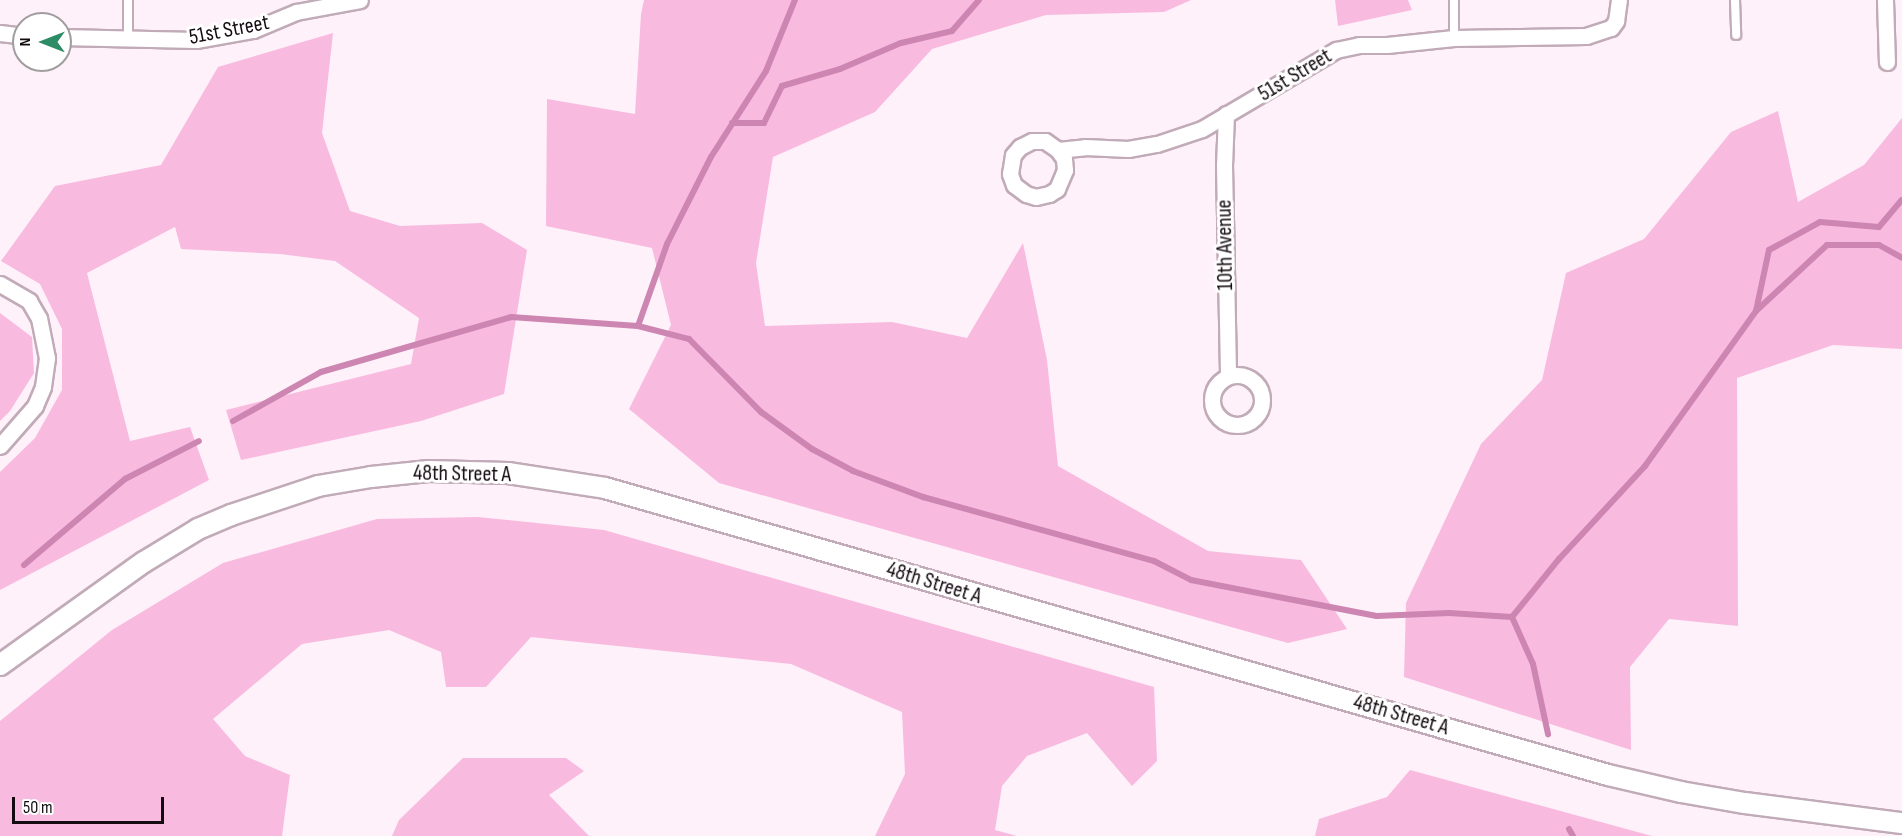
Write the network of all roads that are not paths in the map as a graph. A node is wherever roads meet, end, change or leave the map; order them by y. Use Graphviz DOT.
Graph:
graph roads {
  1 [pos="128,0"];
  2 [pos="360,0"];
  3 [pos="1454,0"];
  4 [pos="1619,0"];
  5 [pos="1735,0"];
  6 [pos="1885,0"];
  7 [pos="296,6"];
  8 [pos="1736,35"];
  9 [pos="72,37"];
  10 [pos="128,38"];
  11 [pos="1454,38"];
  12 [pos="1887,62"];
  13 [pos="1226,114"];
  14 [pos="1058,150"];
  15 [pos="0,284"];
  16 [pos="1228,376"];
  17 [pos="0,446"];
  18 [pos="0,665"];
  19 [pos="1902,823"];
  1 -- 10 [label="lane"];
  2 -- 7 [label="street, 51st Street"];
  3 -- 11 [label="lane"];
  4 -- 11 [label="street, 51st Street"];
  5 -- 8 [label="lane"];
  6 -- 12 [label="street"];
  7 -- 10 [label="street, 51st Street"];
  9 -- 10 [label="street, 51st Street"];
  11 -- 13 [label="street, 51st Street"];
  13 -- 14 [label="street, 51st Street"];
  13 -- 16 [label="street, 10th Avenue"];
  15 -- 17 [label="street"];
  18 -- 19 [label="street, 48th Street A"];
}
